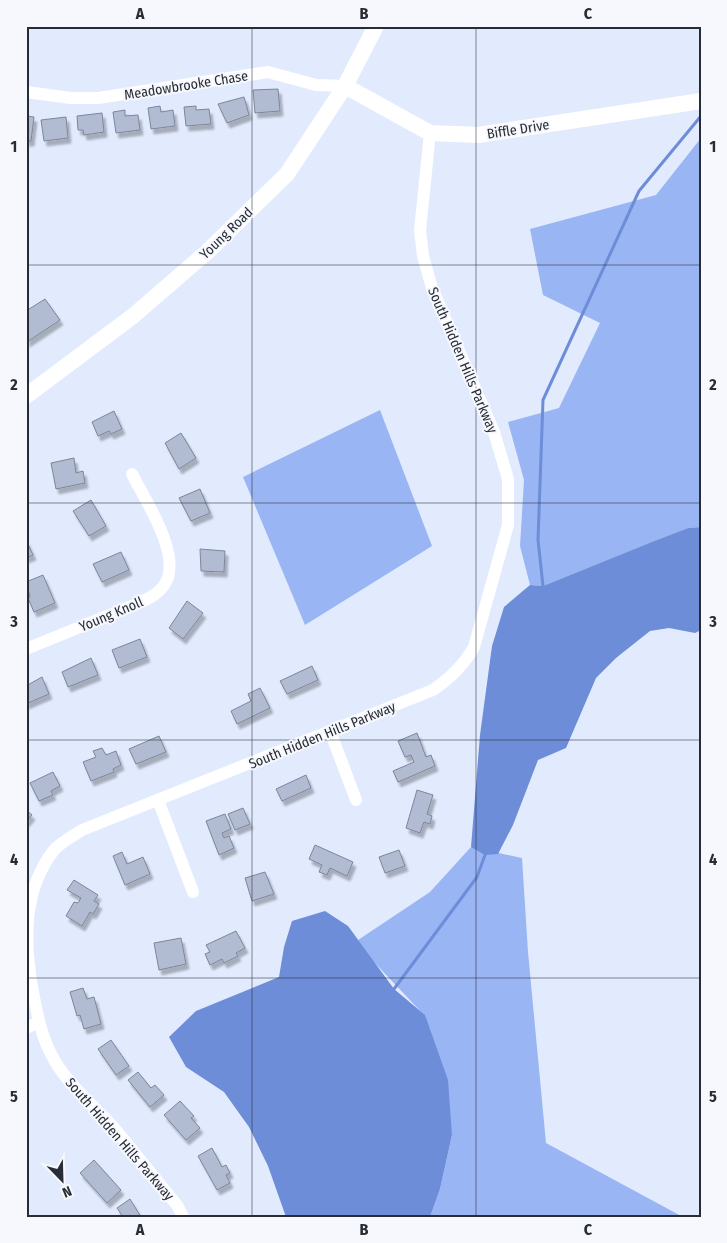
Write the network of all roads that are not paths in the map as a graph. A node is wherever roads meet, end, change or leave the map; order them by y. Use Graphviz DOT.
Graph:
graph roads {
  1 [pos="376,26"];
  2 [pos="345,86"];
  3 [pos="26,92"];
  4 [pos="701,101"];
  5 [pos="430,133"];
  6 [pos="26,396"];
  7 [pos="132,474"];
  8 [pos="26,649"];
  9 [pos="330,731"];
  10 [pos="158,800"];
  11 [pos="356,800"];
  12 [pos="193,892"];
  13 [pos="39,1022"];
  14 [pos="26,1028"];
  15 [pos="183,1217"];
  1 -- 2 [label="street, Young Road"];
  2 -- 3 [label="street, Meadowbrooke Chase"];
  2 -- 5 [label="street, Biffle Drive"];
  2 -- 6 [label="street, Young Road"];
  4 -- 5 [label="street, Biffle Drive"];
  5 -- 9 [label="street, South Hidden Hills Parkway"];
  7 -- 8 [label="street, Young Knoll"];
  9 -- 10 [label="street, South Hidden Hills Parkway"];
  9 -- 11 [label="street"];
  10 -- 12 [label="street"];
  10 -- 13 [label="street, South Hidden Hills Parkway"];
  13 -- 14 [label="street"];
  13 -- 15 [label="street, South Hidden Hills Parkway"];
}
